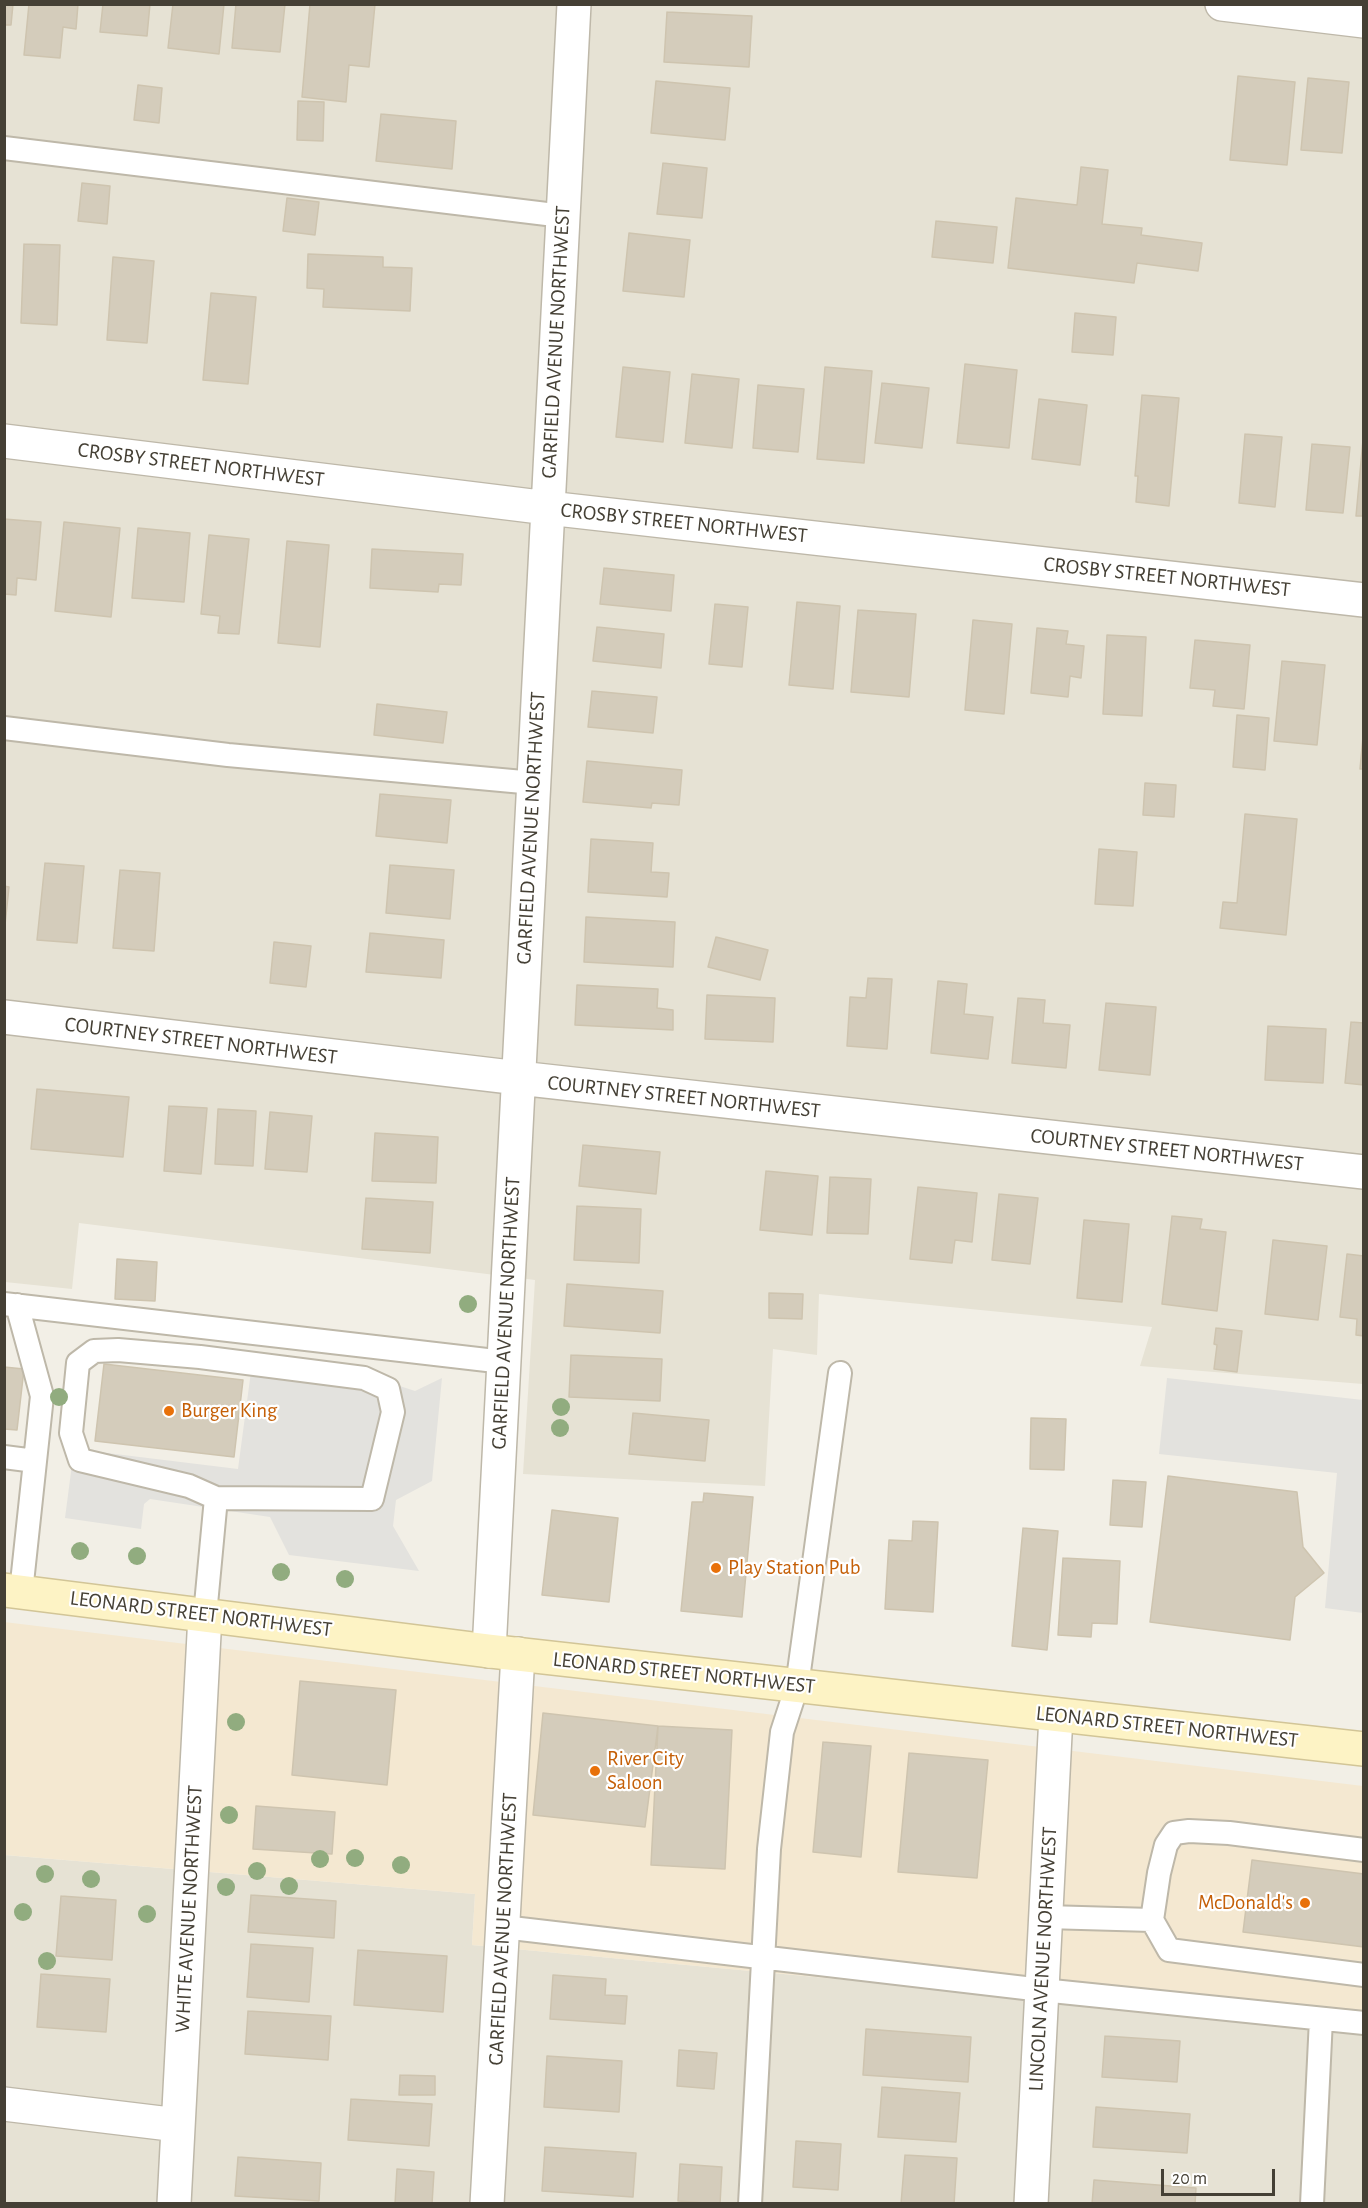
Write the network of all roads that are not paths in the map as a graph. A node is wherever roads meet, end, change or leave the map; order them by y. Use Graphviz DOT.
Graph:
graph roads {
  1 [pos="574,4"];
  2 [pos="1222,4"];
  3 [pos="1364,21"];
  4 [pos="4,147"];
  5 [pos="563,216"];
  6 [pos="4,441"];
  7 [pos="548,508"];
  8 [pos="1364,600"];
  9 [pos="4,728"];
  10 [pos="534,783"];
  11 [pos="4,1017"];
  12 [pos="519,1078"];
  13 [pos="1364,1172"];
  14 [pos="11,1304"];
  15 [pos="327,1341"];
  16 [pos="504,1362"];
  17 [pos="322,1373"];
  18 [pos="840,1373"];
  19 [pos="4,1457"];
  20 [pos="35,1461"];
  21 [pos="216,1498"];
  22 [pos="13,1591"];
  23 [pos="205,1615"];
  24 [pos="504,1652"];
  25 [pos="797,1686"];
  26 [pos="1056,1715"];
  27 [pos="1364,1749"];
  28 [pos="1364,1850"];
  29 [pos="1046,1917"];
  30 [pos="1152,1920"];
  31 [pos="503,1927"];
  32 [pos="763,1959"];
  33 [pos="1364,1975"];
  34 [pos="1042,1990"];
  35 [pos="1321,2019"];
  36 [pos="1364,2024"];
  37 [pos="4,2104"];
  38 [pos="178,2125"];
  39 [pos="174,2204"];
  40 [pos="487,2204"];
  41 [pos="750,2204"];
  42 [pos="1032,2204"];
  43 [pos="1312,2204"];
  1 -- 5 [label="street, GARFIELD AVENUE NORTHWEST"];
  2 -- 3 [label="street"];
  4 -- 5 [label="lane"];
  5 -- 7 [label="street, GARFIELD AVENUE NORTHWEST"];
  6 -- 7 [label="street, CROSBY STREET NORTHWEST"];
  7 -- 8 [label="street, CROSBY STREET NORTHWEST"];
  7 -- 10 [label="street, GARFIELD AVENUE NORTHWEST"];
  9 -- 10 [label="lane"];
  10 -- 12 [label="street, GARFIELD AVENUE NORTHWEST"];
  11 -- 12 [label="street, COURTNEY STREET NORTHWEST"];
  12 -- 13 [label="street, COURTNEY STREET NORTHWEST"];
  12 -- 16 [label="street, GARFIELD AVENUE NORTHWEST"];
  14 -- 15 [label="lane"];
  14 -- 20 [label="lane"];
  15 -- 16 [label="lane"];
  15 -- 17 [label="lane"];
  16 -- 24 [label="street, GARFIELD AVENUE NORTHWEST"];
  17 -- 21 [label="lane"];
  17 -- 21 [label="lane"];
  18 -- 25 [label="lane"];
  19 -- 20 [label="lane"];
  20 -- 22 [label="lane"];
  21 -- 23 [label="lane"];
  22 -- 23 [label="main road, LEONARD STREET NORTHWEST"];
  23 -- 24 [label="main road, LEONARD STREET NORTHWEST"];
  23 -- 38 [label="street, WHITE AVENUE NORTHWEST"];
  24 -- 25 [label="main road, LEONARD STREET NORTHWEST"];
  24 -- 31 [label="street, GARFIELD AVENUE NORTHWEST"];
  25 -- 26 [label="main road, LEONARD STREET NORTHWEST"];
  25 -- 32 [label="lane"];
  26 -- 27 [label="main road, LEONARD STREET NORTHWEST"];
  26 -- 29 [label="street, LINCOLN AVENUE NORTHWEST"];
  28 -- 30 [label="lane"];
  29 -- 30 [label="lane"];
  29 -- 34 [label="street, LINCOLN AVENUE NORTHWEST"];
  30 -- 33 [label="lane"];
  31 -- 32 [label="lane"];
  31 -- 40 [label="street, GARFIELD AVENUE NORTHWEST"];
  32 -- 34 [label="lane"];
  32 -- 41 [label="lane"];
  34 -- 35 [label="lane"];
  34 -- 42 [label="street, LINCOLN AVENUE NORTHWEST"];
  35 -- 36 [label="lane"];
  35 -- 43 [label="lane"];
  37 -- 38 [label="street"];
  38 -- 39 [label="street, WHITE AVENUE NORTHWEST"];
}
